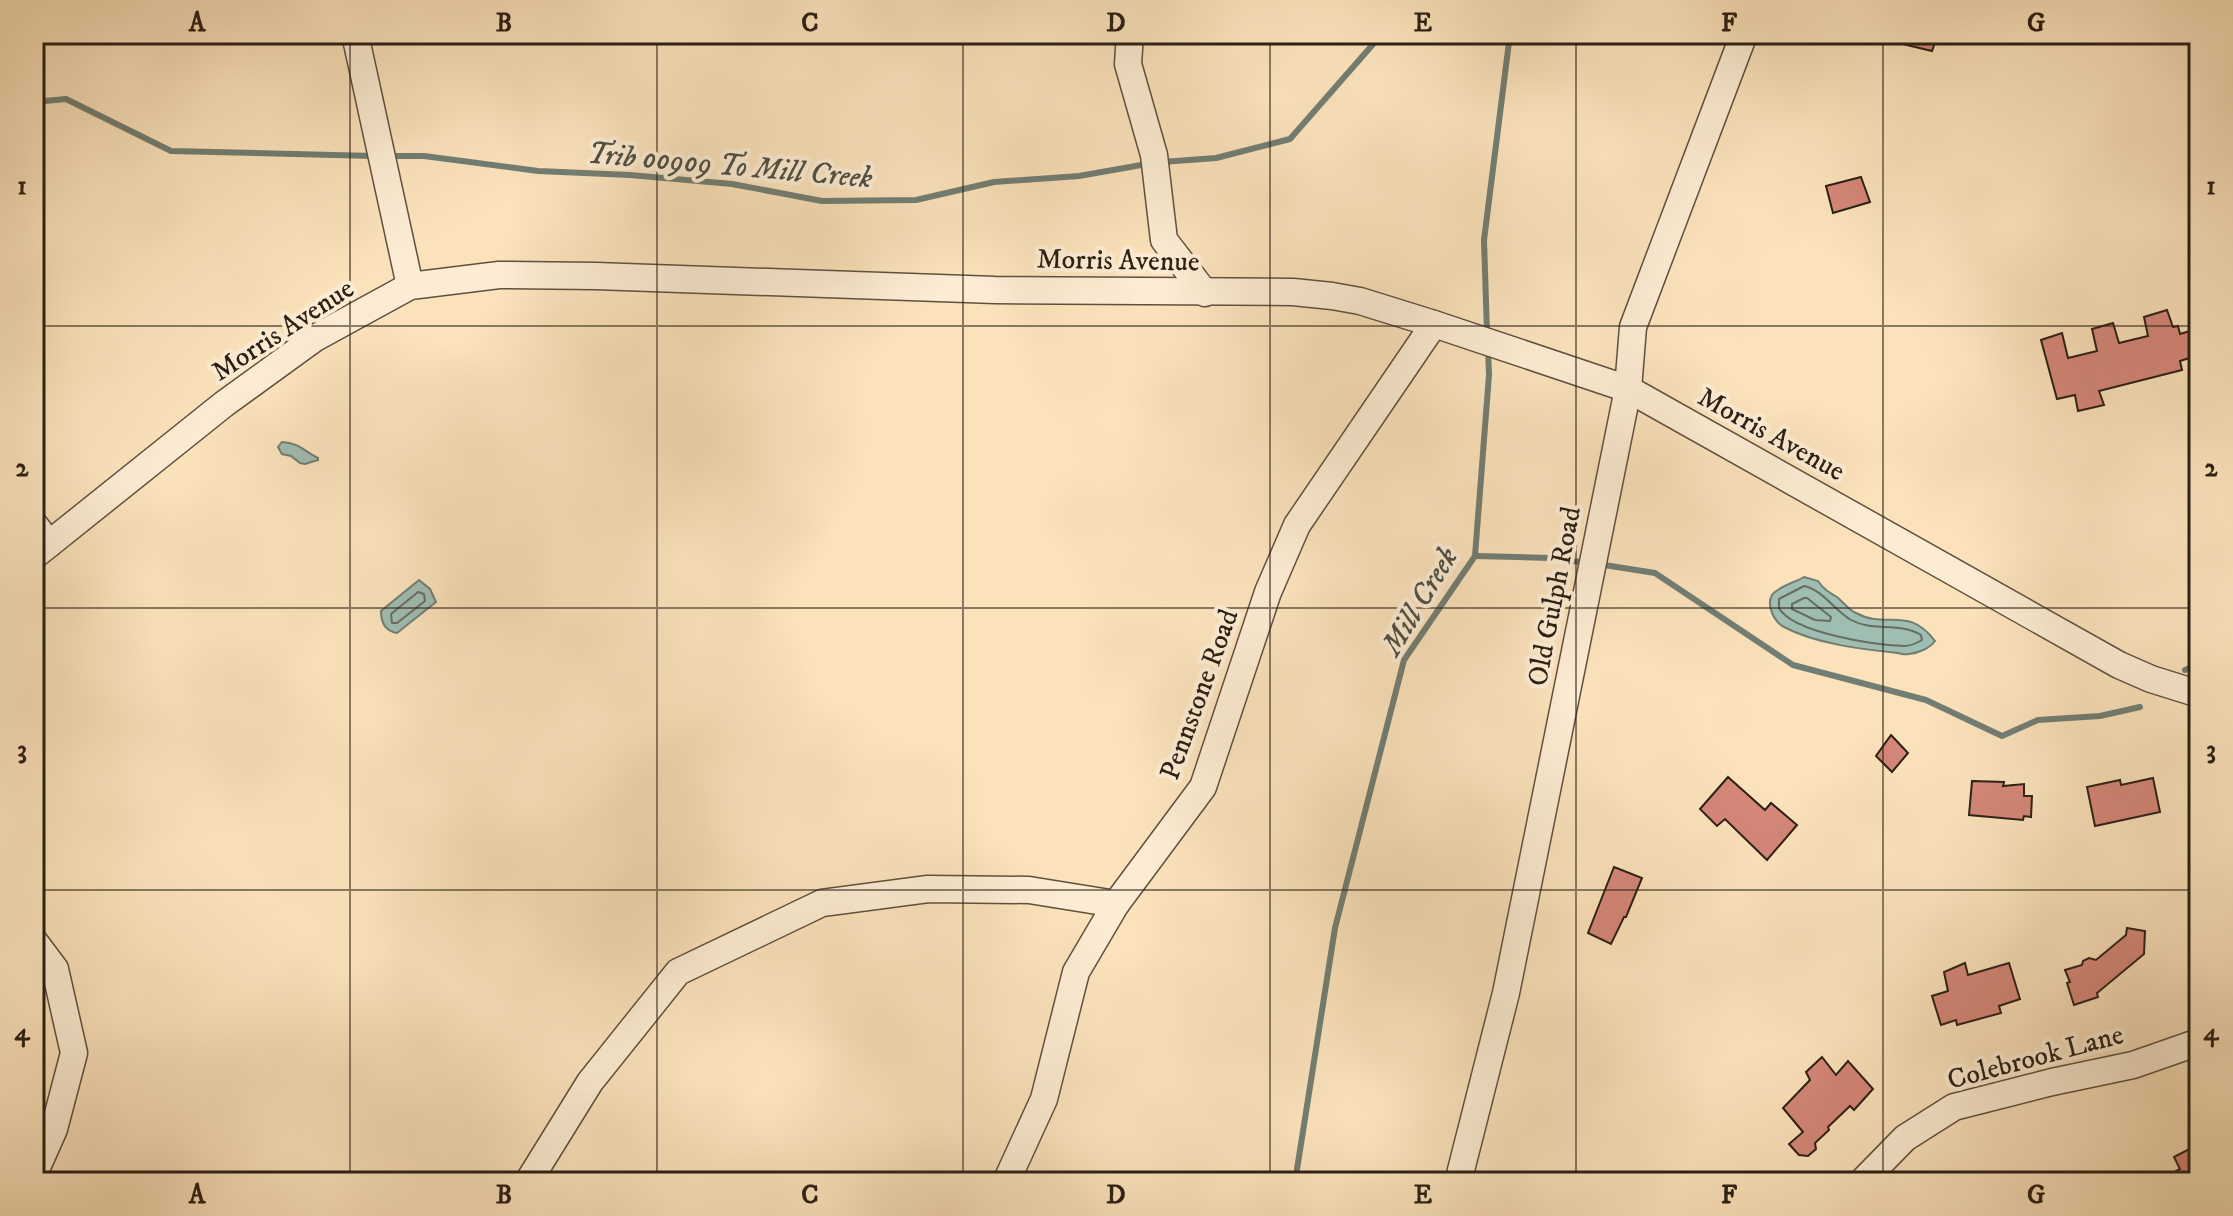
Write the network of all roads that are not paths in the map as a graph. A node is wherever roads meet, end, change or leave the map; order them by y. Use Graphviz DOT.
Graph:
graph roads {
  1 [pos="355,34"];
  2 [pos="1130,34"];
  3 [pos="1744,34"];
  4 [pos="410,286"];
  5 [pos="1205,293"];
  6 [pos="1434,324"];
  7 [pos="1628,389"];
  8 [pos="39,542"];
  9 [pos="2199,694"];
  10 [pos="1116,904"];
  11 [pos="34,941"];
  12 [pos="2199,1042"];
  13 [pos="34,1174"];
  14 [pos="528,1182"];
  15 [pos="1006,1182"];
  16 [pos="1458,1182"];
  17 [pos="1862,1182"];
  1 -- 4 [label="street"];
  2 -- 5 [label="street"];
  3 -- 7 [label="street, Old Gulph Road"];
  4 -- 5 [label="street, Morris Avenue"];
  4 -- 8 [label="street, Morris Avenue"];
  5 -- 6 [label="street, Morris Avenue"];
  6 -- 7 [label="street, Morris Avenue"];
  6 -- 10 [label="street, Pennstone Road"];
  7 -- 9 [label="street, Morris Avenue"];
  7 -- 16 [label="street, Old Gulph Road"];
  10 -- 14 [label="street"];
  10 -- 15 [label="street, Pennstone Road"];
  11 -- 13 [label="street"];
  12 -- 17 [label="street, Colebrook Lane"];
}
